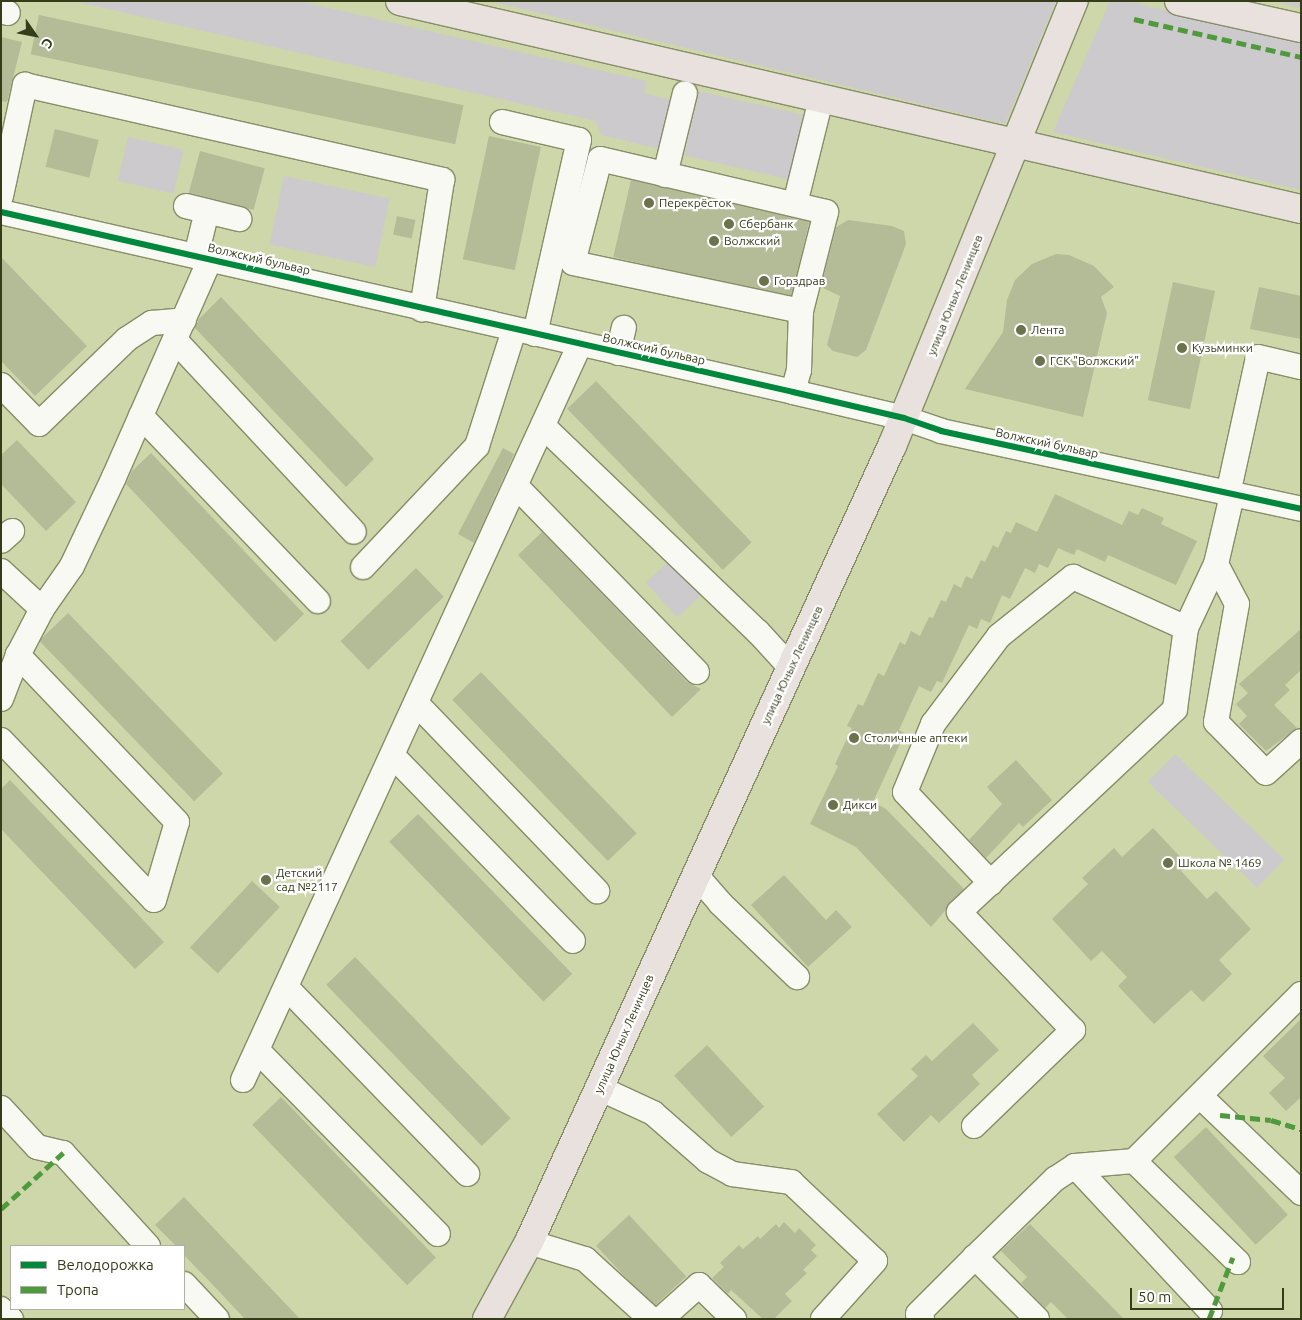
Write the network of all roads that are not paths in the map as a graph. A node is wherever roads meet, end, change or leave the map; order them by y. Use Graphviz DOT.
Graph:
graph roads {
  1 [pos="400,1"];
  2 [pos="1074,1"];
  3 [pos="1179,1"];
  4 [pos="1301,28"];
  5 [pos="685,93"];
  6 [pos="821,99"];
  7 [pos="502,122"];
  8 [pos="8,133"];
  9 [pos="1017,144"];
  10 [pos="665,174"];
  11 [pos="1,196"];
  12 [pos="795,204"];
  13 [pos="1301,209"];
  14 [pos="1,212"];
  15 [pos="238,219"];
  16 [pos="203,257"];
  17 [pos="422,309"];
  18 [pos="801,311"];
  19 [pos="624,328"];
  20 [pos="179,330"];
  21 [pos="525,332"];
  22 [pos="580,344"];
  23 [pos="618,353"];
  24 [pos="1301,367"];
  25 [pos="1,385"];
  26 [pos="792,392"];
  27 [pos="141,416"];
  28 [pos="904,418"];
  29 [pos="544,427"];
  30 [pos="516,487"];
  31 [pos="1230,494"];
  32 [pos="1301,509"];
  33 [pos="354,532"];
  34 [pos="1216,564"];
  35 [pos="364,567"];
  36 [pos="1,571"];
  37 [pos="318,600"];
  38 [pos="42,609"];
  39 [pos="1186,628"];
  40 [pos="18,655"];
  41 [pos="791,668"];
  42 [pos="697,672"];
  43 [pos="1,699"];
  44 [pos="417,704"];
  45 [pos="1,740"];
  46 [pos="1301,741"];
  47 [pos="393,756"];
  48 [pos="696,875"];
  49 [pos="991,882"];
  50 [pos="597,891"];
  51 [pos="573,941"];
  52 [pos="797,977"];
  53 [pos="287,988"];
  54 [pos="1301,994"];
  55 [pos="258,1050"];
  56 [pos="243,1080"];
  57 [pos="599,1088"];
  58 [pos="1200,1096"];
  59 [pos="1,1108"];
  60 [pos="974,1126"];
  61 [pos="1134,1161"];
  62 [pos="1075,1166"];
  63 [pos="468,1174"];
  64 [pos="1301,1194"];
  65 [pos="438,1234"];
  66 [pos="530,1242"];
  67 [pos="147,1245"];
  68 [pos="976,1257"];
  69 [pos="1238,1262"];
  70 [pos="185,1285"];
  71 [pos="1,1309"];
  72 [pos="1210,1311"];
  73 [pos="11,1319"];
  74 [pos="217,1319"];
  75 [pos="487,1319"];
  76 [pos="651,1319"];
  77 [pos="661,1319"];
  78 [pos="734,1319"];
  79 [pos="823,1319"];
  80 [pos="922,1319"];
  81 [pos="1037,1319"];
  1 -- 6 [label="main road"];
  2 -- 9 [label="main road, улица Юных Ленинцев"];
  3 -- 4 [label="main road"];
  5 -- 10 [label="street"];
  6 -- 9 [label="main road"];
  6 -- 12 [label="street"];
  7 -- 21 [label="street"];
  8 -- 11 [label="street"];
  8 -- 17 [label="street"];
  9 -- 13 [label="main road"];
  9 -- 28 [label="main road, улица Юных Ленинцев"];
  10 -- 12 [label="street"];
  10 -- 18 [label="street"];
  12 -- 18 [label="street"];
  14 -- 16 [label="street, Волжский бульвар"];
  15 -- 16 [label="street"];
  16 -- 17 [label="street, Волжский бульвар"];
  16 -- 20 [label="street"];
  17 -- 21 [label="street, Волжский бульвар"];
  18 -- 26 [label="street"];
  19 -- 23 [label="street"];
  20 -- 25 [label="street"];
  20 -- 27 [label="street"];
  20 -- 33 [label="street"];
  21 -- 22 [label="street, Волжский бульвар"];
  21 -- 35 [label="street"];
  22 -- 23 [label="street, Волжский бульвар"];
  22 -- 29 [label="street"];
  23 -- 26 [label="street, Волжский бульвар"];
  24 -- 31 [label="street"];
  26 -- 28 [label="street, Волжский бульвар"];
  27 -- 37 [label="street"];
  27 -- 38 [label="street"];
  28 -- 31 [label="street, Волжский бульвар"];
  28 -- 41 [label="main road, улица Юных Ленинцев"];
  29 -- 30 [label="street"];
  29 -- 41 [label="street"];
  30 -- 42 [label="street"];
  30 -- 44 [label="street"];
  31 -- 32 [label="street, Волжский бульвар"];
  31 -- 34 [label="street"];
  34 -- 39 [label="street"];
  34 -- 46 [label="street"];
  36 -- 38 [label="street"];
  38 -- 40 [label="street"];
  39 -- 49 [label="street"];
  39 -- 49 [label="street"];
  40 -- 43 [label="street"];
  40 -- 45 [label="street"];
  41 -- 48 [label="main road, улица Юных Ленинцев"];
  44 -- 47 [label="street"];
  44 -- 50 [label="street"];
  47 -- 51 [label="street"];
  47 -- 53 [label="street"];
  48 -- 52 [label="street"];
  48 -- 57 [label="main road, улица Юных Ленинцев"];
  49 -- 60 [label="street"];
  53 -- 55 [label="street"];
  53 -- 63 [label="street"];
  54 -- 58 [label="street"];
  55 -- 56 [label="street"];
  55 -- 65 [label="street"];
  57 -- 66 [label="main road, улица Юных Ленинцев"];
  57 -- 79 [label="street"];
  58 -- 61 [label="street"];
  58 -- 64 [label="street"];
  59 -- 67 [label="street"];
  61 -- 62 [label="street"];
  61 -- 69 [label="street"];
  62 -- 68 [label="street"];
  62 -- 72 [label="street"];
  66 -- 75 [label="main road, улица Юных Ленинцев"];
  66 -- 76 [label="street"];
  68 -- 80 [label="street"];
  68 -- 81 [label="street"];
  70 -- 74 [label="street"];
  71 -- 73 [label="street"];
  77 -- 78 [label="street"];
}
